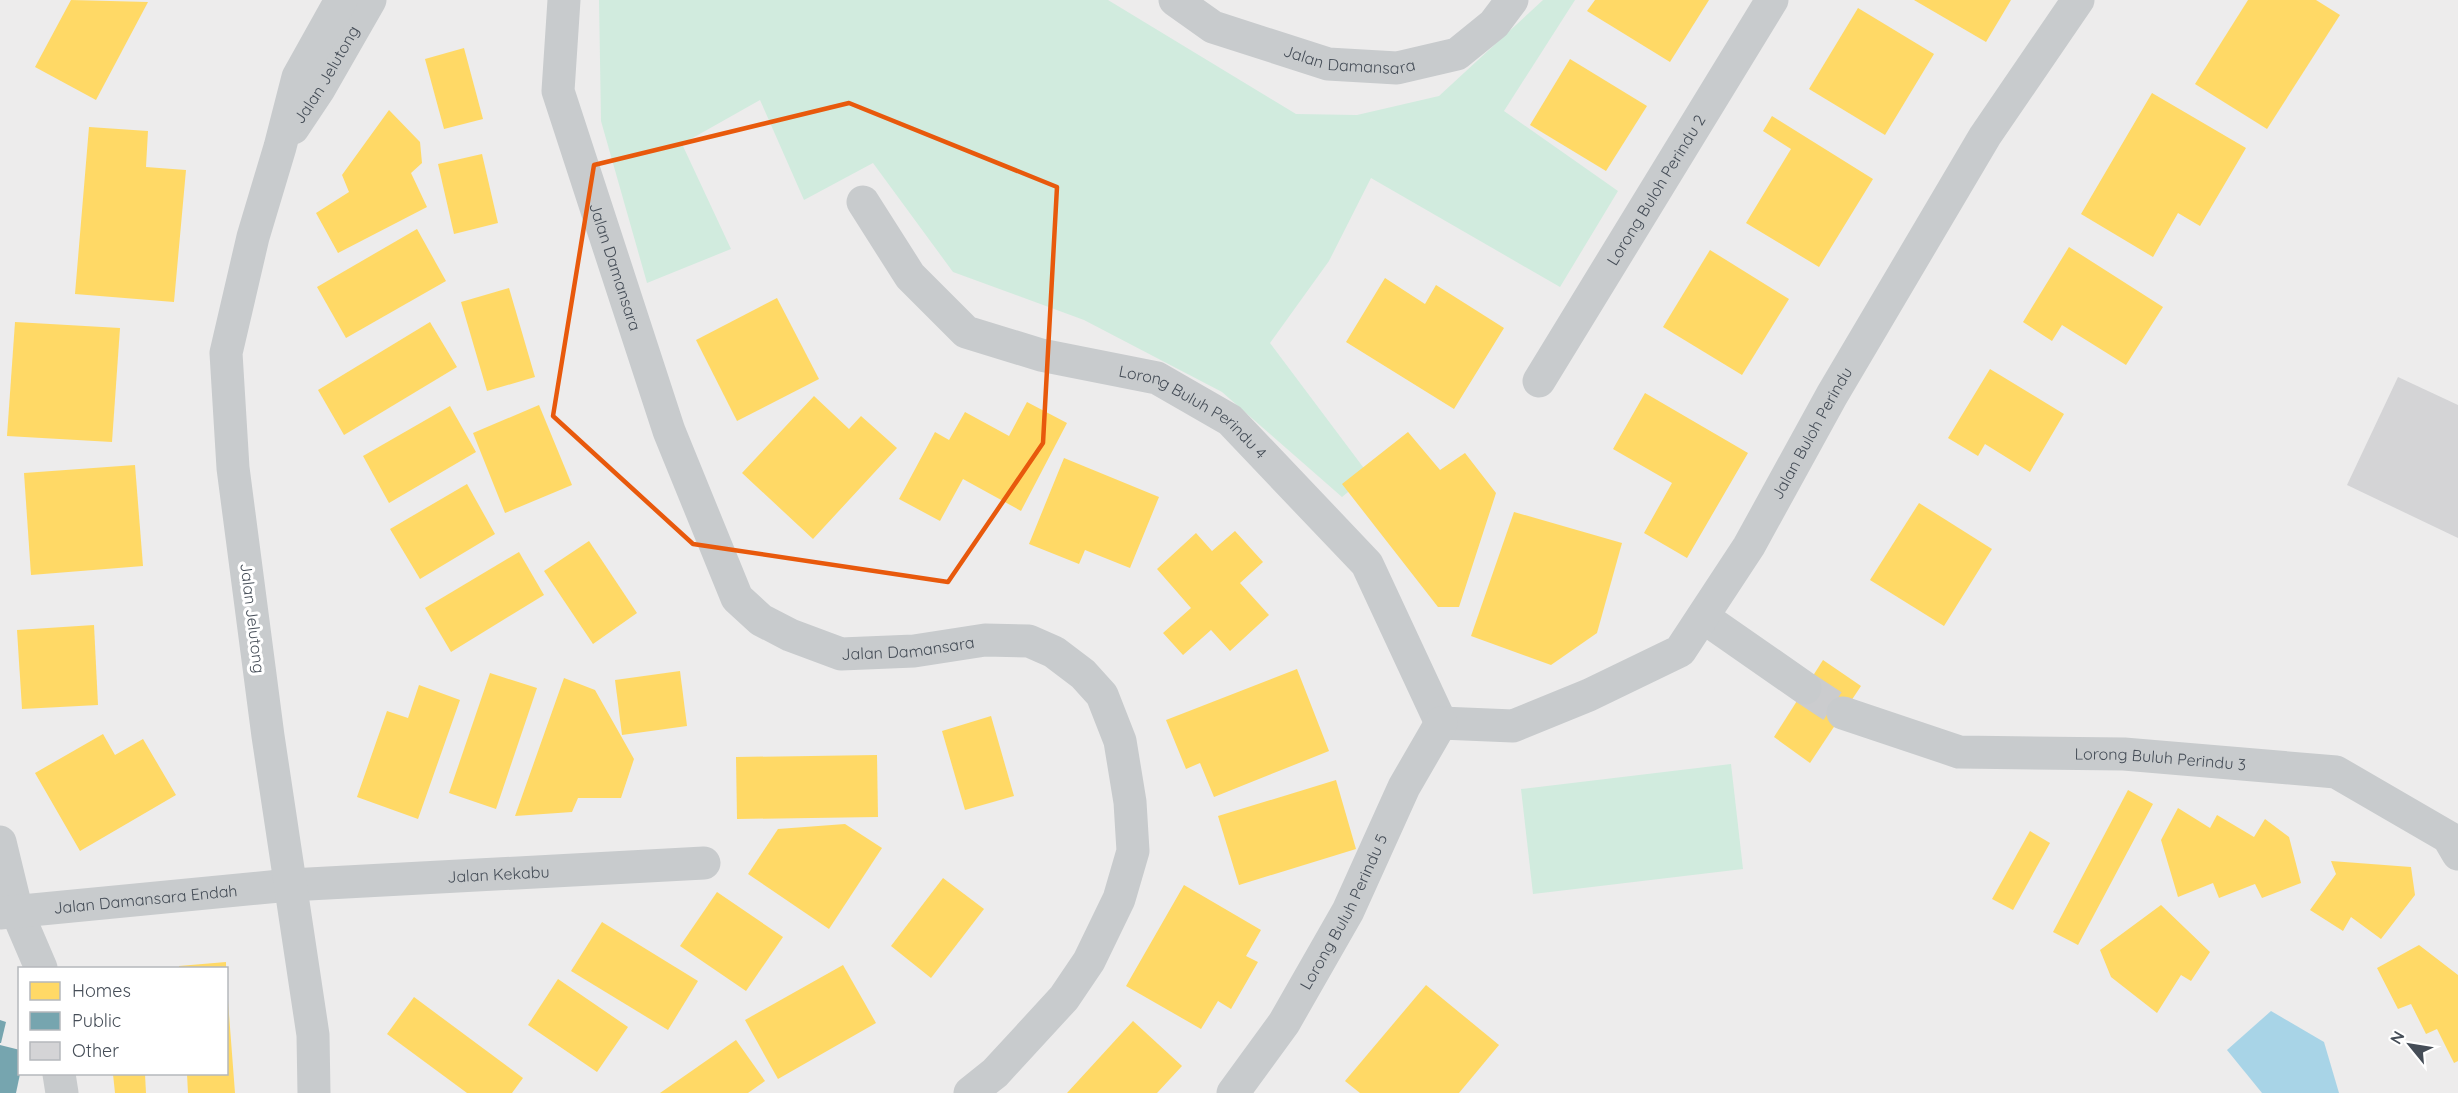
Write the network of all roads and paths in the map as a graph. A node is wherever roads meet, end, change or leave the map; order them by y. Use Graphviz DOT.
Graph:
graph roads {
  1 [pos="341,0"];
  2 [pos="370,0"];
  3 [pos="564,0"];
  4 [pos="1175,0"];
  5 [pos="1512,0"];
  6 [pos="1772,0"];
  7 [pos="2078,0"];
  8 [pos="280,147"];
  9 [pos="863,202"];
  10 [pos="1539,381"];
  11 [pos="1703,617"];
  12 [pos="1805,688"];
  13 [pos="1842,713"];
  14 [pos="1441,723"];
  15 [pos="0,842"];
  16 [pos="2458,854"];
  17 [pos="704,863"];
  18 [pos="290,885"];
  19 [pos="9,913"];
  20 [pos="40,967"];
  21 [pos="59,1075"];
  22 [pos="62,1093"];
  23 [pos="314,1093"];
  24 [pos="970,1093"];
  25 [pos="1233,1093"];
  1 -- 8 [label="street, Jalan Jelutong"];
  2 -- 8 [label="street, Jalan Jelutong"];
  3 -- 24 [label="street, Jalan Damansara"];
  4 -- 5 [label="street, Jalan Damansara"];
  6 -- 10 [label="street, Lorong Buloh Perindu 2"];
  7 -- 11 [label="street, Jalan Buloh Perindu"];
  8 -- 18 [label="street, Jalan Jelutong"];
  9 -- 14 [label="street, Lorong Buluh Perindu 4"];
  11 -- 12 [label="street"];
  11 -- 14 [label="street, Jalan Buloh Perindu"];
  13 -- 16 [label="street, Lorong Buluh Perindu 3"];
  14 -- 25 [label="street, Lorong Buluh Perindu 5"];
  15 -- 19 [label="street"];
  17 -- 18 [label="street, Jalan Kekabu"];
  18 -- 19 [label="street, Jalan Damansara Endah"];
  18 -- 23 [label="street, Jalan Jelutong"];
  19 -- 20 [label="street"];
  21 -- 22 [label="street"];
}
